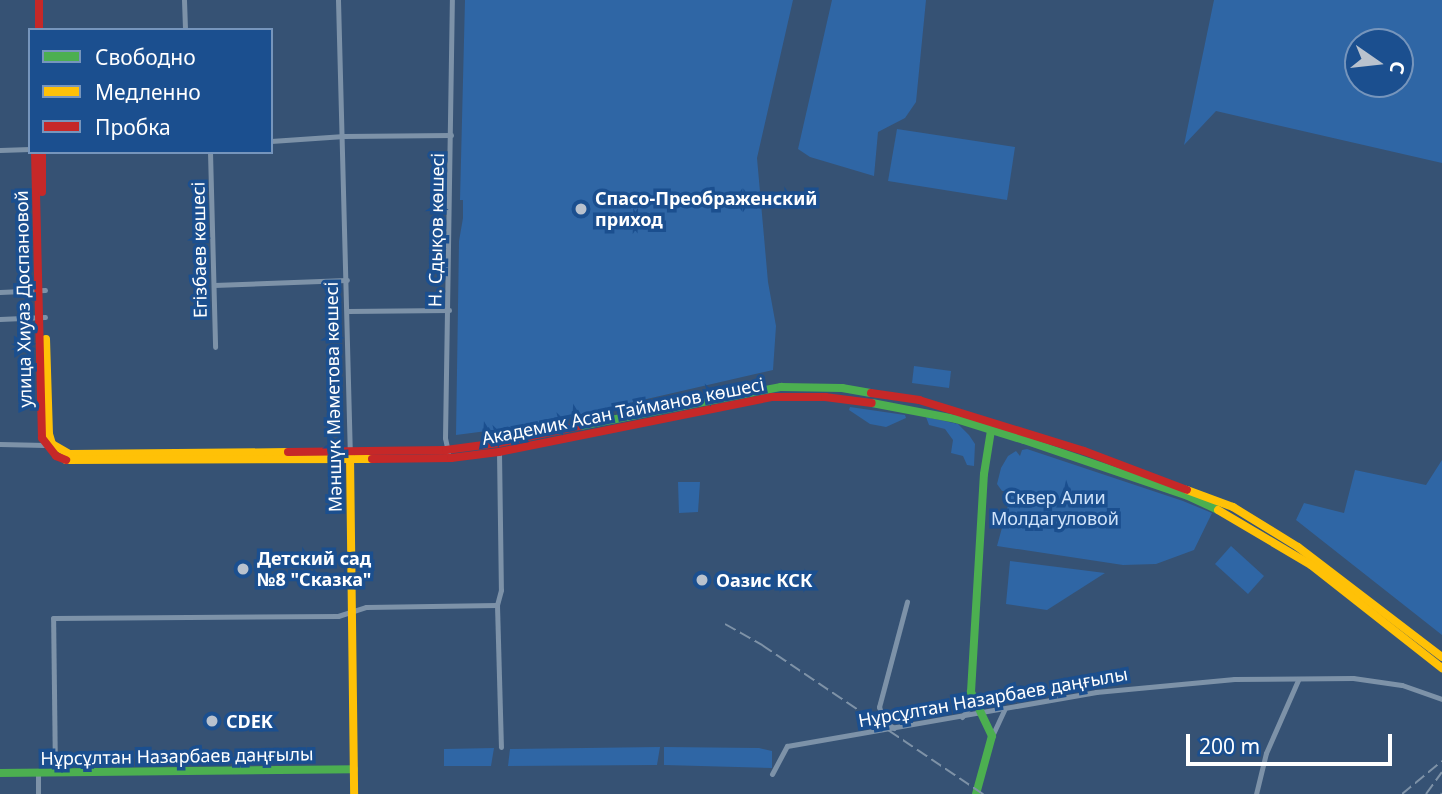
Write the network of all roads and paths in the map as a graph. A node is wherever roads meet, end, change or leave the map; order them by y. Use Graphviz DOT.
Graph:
graph roads {
  1 [pos="33,0"];
  2 [pos="39,0"];
  3 [pos="184,0"];
  4 [pos="338,0"];
  5 [pos="452,0"];
  6 [pos="33,28"];
  7 [pos="39,28"];
  8 [pos="185,28"];
  9 [pos="451,135"];
  10 [pos="344,136"];
  11 [pos="273,141"];
  12 [pos="28,149"];
  13 [pos="0,150"];
  14 [pos="35,154"];
  15 [pos="42,154"];
  16 [pos="209,154"];
  17 [pos="347,280"];
  18 [pos="214,285"];
  19 [pos="42,290"];
  20 [pos="0,292"];
  21 [pos="449,310"];
  22 [pos="348,312"];
  23 [pos="43,317"];
  24 [pos="0,318"];
  25 [pos="215,347"];
  26 [pos="992,426"];
  27 [pos="569,433"];
  28 [pos="0,444"];
  29 [pos="49,444"];
  30 [pos="446,450"];
  31 [pos="499,452"];
  32 [pos="350,455"];
  33 [pos="451,458"];
  34 [pos="907,602"];
  35 [pos="497,605"];
  36 [pos="350,612"];
  37 [pos="1442,657"];
  38 [pos="1442,668"];
  39 [pos="1298,680"];
  40 [pos="971,692"];
  41 [pos="1442,699"];
  42 [pos="1004,710"];
  43 [pos="981,714"];
  44 [pos="962,718"];
  45 [pos="894,728"];
  46 [pos="992,736"];
  47 [pos="501,747"];
  48 [pos="354,769"];
  49 [pos="38,773"];
  50 [pos="55,773"];
  51 [pos="0,774"];
  52 [pos="772,774"];
  53 [pos="38,794"];
  54 [pos="354,794"];
  55 [pos="976,794"];
  56 [pos="1256,794"];
  1 -- 6 [label="main road"];
  2 -- 7 [label="main road"];
  3 -- 8 [label="street"];
  4 -- 10 [label="street, Мәншүк Мәметова көшесі"];
  5 -- 9 [label="street, Н. Сдықов көшесі"];
  9 -- 10 [label="street"];
  9 -- 21 [label="street, Н. Сдықов көшесі"];
  10 -- 11 [label="street"];
  10 -- 17 [label="street, Мәншүк Мәметова көшесі"];
  12 -- 13 [label="street"];
  14 -- 19 [label="main road, улица Хиуаз Доспановой"];
  15 -- 19 [label="main road, улица Хиуаз Доспановой"];
  16 -- 18 [label="street, Егізбаев көшесі"];
  17 -- 18 [label="street"];
  17 -- 22 [label="street, Мәншүк Мәметова көшесі"];
  18 -- 25 [label="street, Егізбаев көшесі"];
  19 -- 20 [label="street"];
  19 -- 23 [label="main road, улица Хиуаз Доспановой"];
  21 -- 22 [label="street"];
  21 -- 30 [label="street, Н. Сдықов көшесі"];
  22 -- 32 [label="street, Мәншүк Мәметова көшесі"];
  23 -- 24 [label="street"];
  23 -- 29 [label="main road, улица Хиуаз Доспановой"];
  26 -- 27 [label="main road, Академик Асан Тайманов көшесі"];
  26 -- 37 [label="main road, Академик Асан Тайманов көшесі"];
  26 -- 38 [label="main road, Академик Асан Тайманов көшесі"];
  26 -- 40 [label="main road"];
  27 -- 30 [label="main road, Академик Асан Тайманов көшесі"];
  27 -- 31 [label="main road, Академик Асан Тайманов көшесі"];
  28 -- 29 [label="street, Академик Асан Тайманов көшесі"];
  29 -- 32 [label="main road, Академик Асан Тайманов көшесі"];
  30 -- 32 [label="main road, Академик Асан Тайманов көшесі"];
  30 -- 33 [label="street"];
  31 -- 33 [label="main road, Академик Асан Тайманов көшесі"];
  31 -- 35 [label="street"];
  32 -- 33 [label="main road, Академик Асан Тайманов көшесі"];
  32 -- 36 [label="main road, Мәншүк Мәметова көшесі"];
  34 -- 45 [label="street"];
  35 -- 36 [label="street"];
  35 -- 47 [label="street"];
  36 -- 48 [label="main road, Мәншүк Мәметова көшесі"];
  36 -- 50 [label="street"];
  39 -- 41 [label="street, Нұрсұлтан Назарбаев даңғылы"];
  39 -- 42 [label="street, Нұрсұлтан Назарбаев даңғылы"];
  39 -- 56 [label="street"];
  40 -- 43 [label="main road"];
  40 -- 44 [label="street"];
  42 -- 43 [label="street, Нұрсұлтан Назарбаев даңғылы"];
  42 -- 46 [label="street"];
  43 -- 44 [label="street, Нұрсұлтан Назарбаев даңғылы"];
  43 -- 46 [label="main road"];
  44 -- 45 [label="street, Нұрсұлтан Назарбаев даңғылы"];
  45 -- 52 [label="street, Нұрсұлтан Назарбаев даңғылы"];
  46 -- 55 [label="main road"];
  48 -- 50 [label="main road, Нұрсұлтан Назарбаев даңғылы"];
  48 -- 54 [label="main road, Мәншүк Мәметова көшесі"];
  49 -- 50 [label="main road, Нұрсұлтан Назарбаев даңғылы"];
  49 -- 51 [label="main road, Нұрсұлтан Назарбаев даңғылы"];
  49 -- 53 [label="street"];
}
